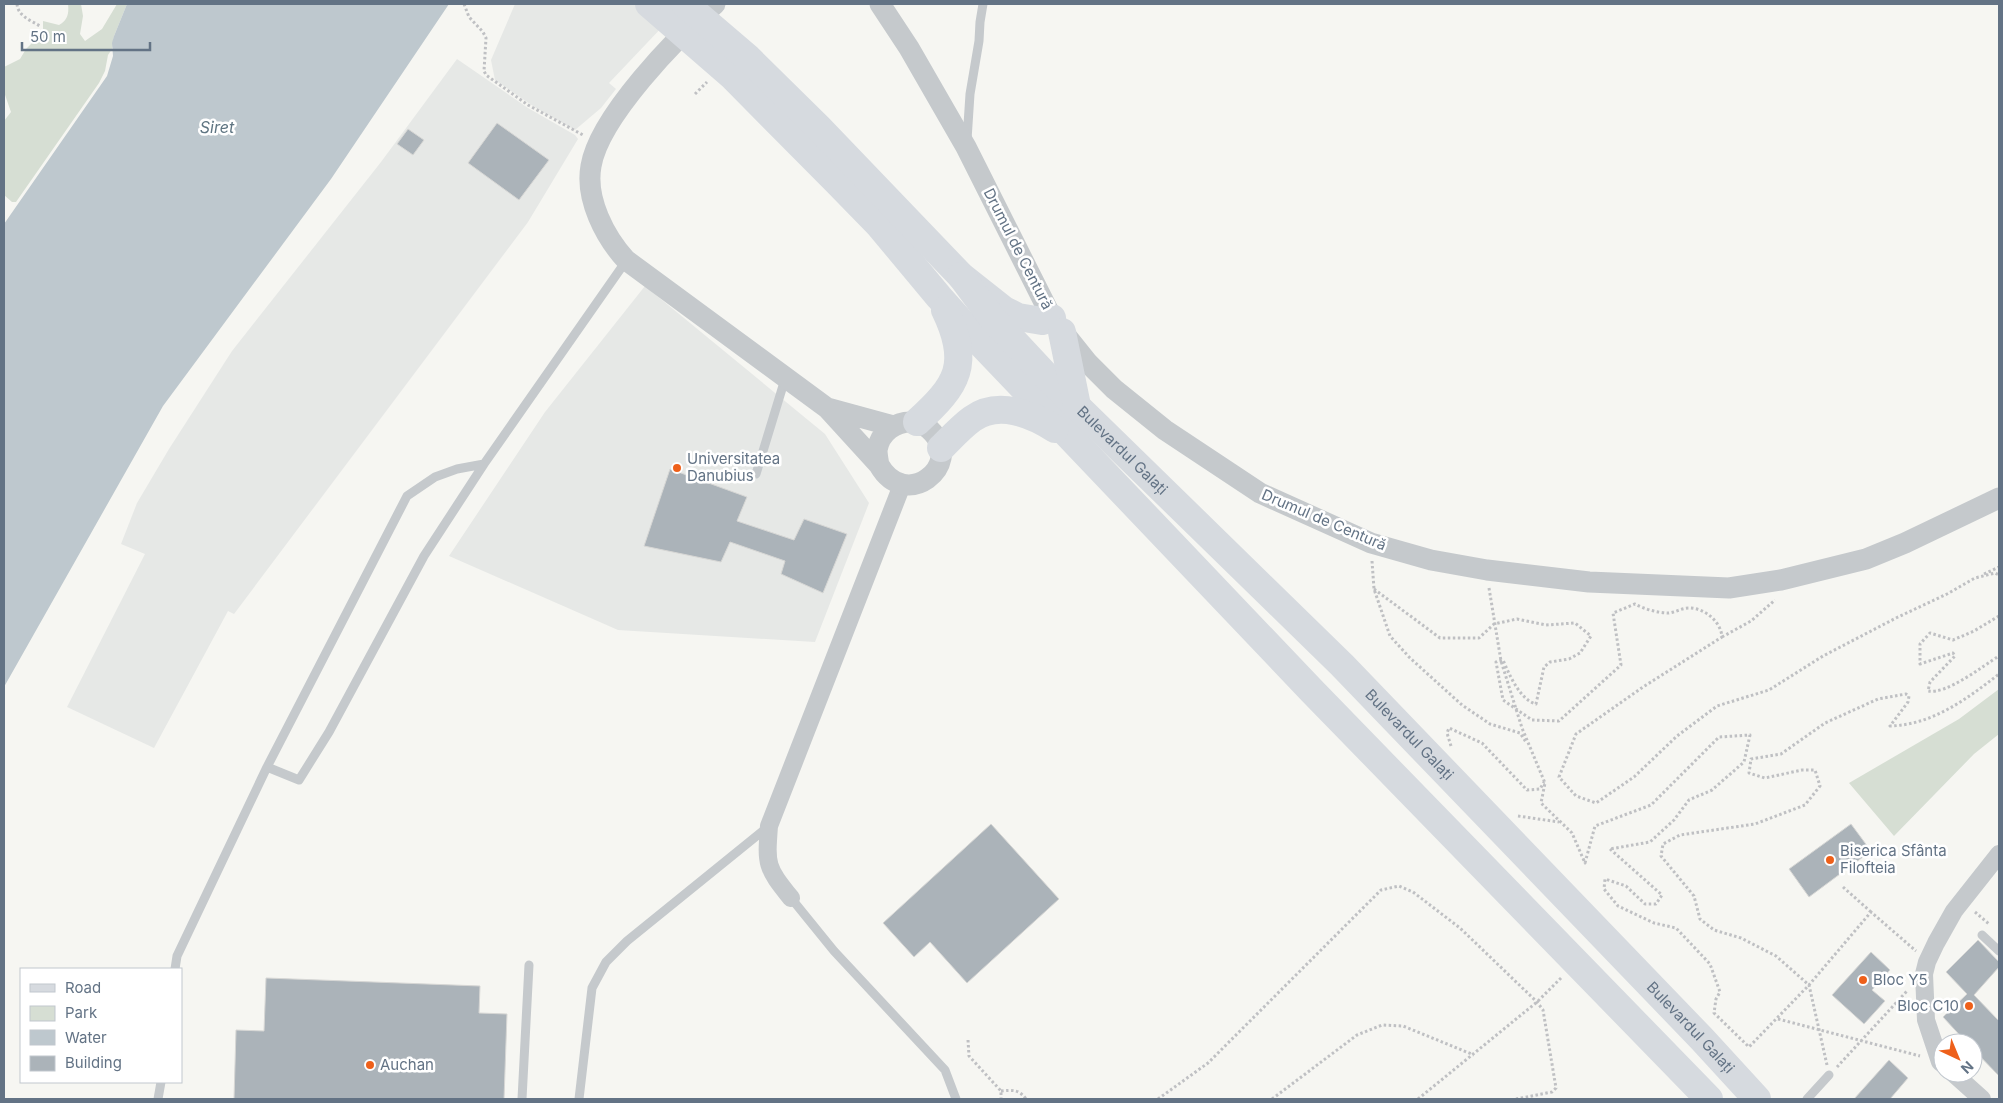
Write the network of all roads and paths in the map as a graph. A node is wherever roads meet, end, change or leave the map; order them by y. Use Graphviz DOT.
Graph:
graph roads {
  1 [pos="17,4"];
  2 [pos="464,4"];
  3 [pos="649,4"];
  4 [pos="685,4"];
  5 [pos="715,4"];
  6 [pos="880,4"];
  7 [pos="983,4"];
  8 [pos="40,26"];
  9 [pos="730,71"];
  10 [pos="695,94"];
  11 [pos="600,140"];
  12 [pos="966,147"];
  13 [pos="626,260"];
  14 [pos="961,276"];
  15 [pos="939,298"];
  16 [pos="1057,325"];
  17 [pos="786,376"];
  18 [pos="1077,406"];
  19 [pos="827,408"];
  20 [pos="905,424"];
  21 [pos="1079,446"];
  22 [pos="941,448"];
  23 [pos="484,464"];
  24 [pos="879,465"];
  25 [pos="756,474"];
  26 [pos="902,485"];
  27 [pos="1999,498"];
  28 [pos="1371,543"];
  29 [pos="1999,567"];
  30 [pos="1487,570"];
  31 [pos="1999,575"];
  32 [pos="1977,578"];
  33 [pos="1781,580"];
  34 [pos="1374,589"];
  35 [pos="1999,616"];
  36 [pos="1494,624"];
  37 [pos="1722,637"];
  38 [pos="1999,656"];
  39 [pos="1501,661"];
  40 [pos="1999,674"];
  41 [pos="1516,710"];
  42 [pos="1530,748"];
  43 [pos="1457,752"];
  44 [pos="267,767"];
  45 [pos="1544,781"];
  46 [pos="1510,812"];
  47 [pos="1560,822"];
  48 [pos="769,826"];
  49 [pos="1999,854"];
  50 [pos="1843,887"];
  51 [pos="791,898"];
  52 [pos="1962,900"];
  53 [pos="1871,912"];
  54 [pos="1992,926"];
  55 [pos="1982,935"];
  56 [pos="1999,951"];
  57 [pos="1577,962"];
  58 [pos="528,965"];
  59 [pos="176,968"];
  60 [pos="1926,968"];
  61 [pos="1809,985"];
  62 [pos="1537,1002"];
  63 [pos="1778,1019"];
  64 [pos="1819,1030"];
  65 [pos="1933,1037"];
  66 [pos="968,1040"];
  67 [pos="1860,1041"];
  68 [pos="1474,1055"];
  69 [pos="1719,1058"];
  70 [pos="1933,1062"];
  71 [pos="1830,1075"];
  72 [pos="160,1083"];
  73 [pos="1964,1083"];
  74 [pos="1001,1091"];
  75 [pos="1702,1091"];
  76 [pos="158,1099"];
  77 [pos="522,1099"];
  78 [pos="579,1099"];
  79 [pos="956,1099"];
  80 [pos="1001,1099"];
  81 [pos="1026,1099"];
  82 [pos="1158,1099"];
  83 [pos="1272,1099"];
  84 [pos="1418,1099"];
  85 [pos="1516,1099"];
  86 [pos="1757,1099"];
  87 [pos="1807,1099"];
  88 [pos="1982,1099"];
  1 -- 8 [label="path"];
  2 -- 11 [label="path"];
  3 -- 9 [label="main road"];
  4 -- 9 [label="main road"];
  5 -- 11 [label="street"];
  6 -- 12 [label="street, Drumul de Centură"];
  7 -- 12 [label="lane"];
  9 -- 10 [label="path"];
  9 -- 14 [label="main road"];
  9 -- 15 [label="main road"];
  11 -- 13 [label="street"];
  12 -- 16 [label="street, Drumul de Centură"];
  13 -- 17 [label="street"];
  13 -- 23 [label="lane"];
  14 -- 16 [label="main road"];
  14 -- 18 [label="main road, Bulevardul Galați"];
  15 -- 20 [label="main road"];
  15 -- 21 [label="main road, Bulevardul Galați"];
  16 -- 18 [label="main road"];
  16 -- 28 [label="street, Drumul de Centură"];
  17 -- 19 [label="street"];
  17 -- 25 [label="lane"];
  18 -- 69 [label="main road, Bulevardul Galați"];
  19 -- 20 [label="street"];
  19 -- 24 [label="street"];
  20 -- 22 [label="street"];
  20 -- 24 [label="street"];
  21 -- 22 [label="main road"];
  21 -- 57 [label="main road, Bulevardul Galați"];
  22 -- 26 [label="street"];
  23 -- 44 [label="lane"];
  23 -- 44 [label="lane"];
  24 -- 26 [label="street"];
  26 -- 48 [label="street"];
  27 -- 33 [label="street, Drumul de Centură"];
  28 -- 30 [label="street, Drumul de Centură"];
  28 -- 34 [label="path"];
  29 -- 32 [label="path"];
  30 -- 33 [label="street, Drumul de Centură"];
  30 -- 36 [label="path"];
  31 -- 32 [label="path"];
  32 -- 37 [label="path"];
  33 -- 37 [label="path"];
  34 -- 36 [label="path"];
  34 -- 42 [label="path"];
  35 -- 38 [label="path"];
  36 -- 39 [label="path"];
  36 -- 39 [label="path"];
  37 -- 41 [label="path"];
  39 -- 41 [label="path"];
  39 -- 41 [label="path"];
  40 -- 61 [label="path"];
  41 -- 42 [label="path"];
  42 -- 45 [label="path"];
  43 -- 45 [label="path"];
  44 -- 59 [label="lane"];
  45 -- 47 [label="path"];
  46 -- 47 [label="path"];
  47 -- 63 [label="path"];
  48 -- 51 [label="street"];
  48 -- 78 [label="lane"];
  49 -- 52 [label="street"];
  50 -- 53 [label="path"];
  51 -- 79 [label="lane"];
  52 -- 54 [label="path"];
  52 -- 60 [label="street"];
  53 -- 60 [label="path"];
  53 -- 61 [label="path"];
  55 -- 56 [label="lane"];
  57 -- 62 [label="path"];
  57 -- 75 [label="main road, Bulevardul Galați"];
  58 -- 77 [label="lane"];
  60 -- 65 [label="street"];
  60 -- 67 [label="path"];
  61 -- 63 [label="path"];
  61 -- 64 [label="path"];
  62 -- 68 [label="path"];
  62 -- 82 [label="path"];
  62 -- 85 [label="path"];
  63 -- 64 [label="path"];
  64 -- 67 [label="path"];
  64 -- 71 [label="path"];
  66 -- 74 [label="path"];
  67 -- 70 [label="path"];
  67 -- 71 [label="path"];
  68 -- 83 [label="path"];
  68 -- 84 [label="path"];
  69 -- 75 [label="main road"];
  69 -- 86 [label="main road, Bulevardul Galați"];
  71 -- 87 [label="lane"];
  72 -- 76 [label="lane"];
  73 -- 88 [label="street"];
  74 -- 80 [label="path"];
  74 -- 81 [label="path"];
}
